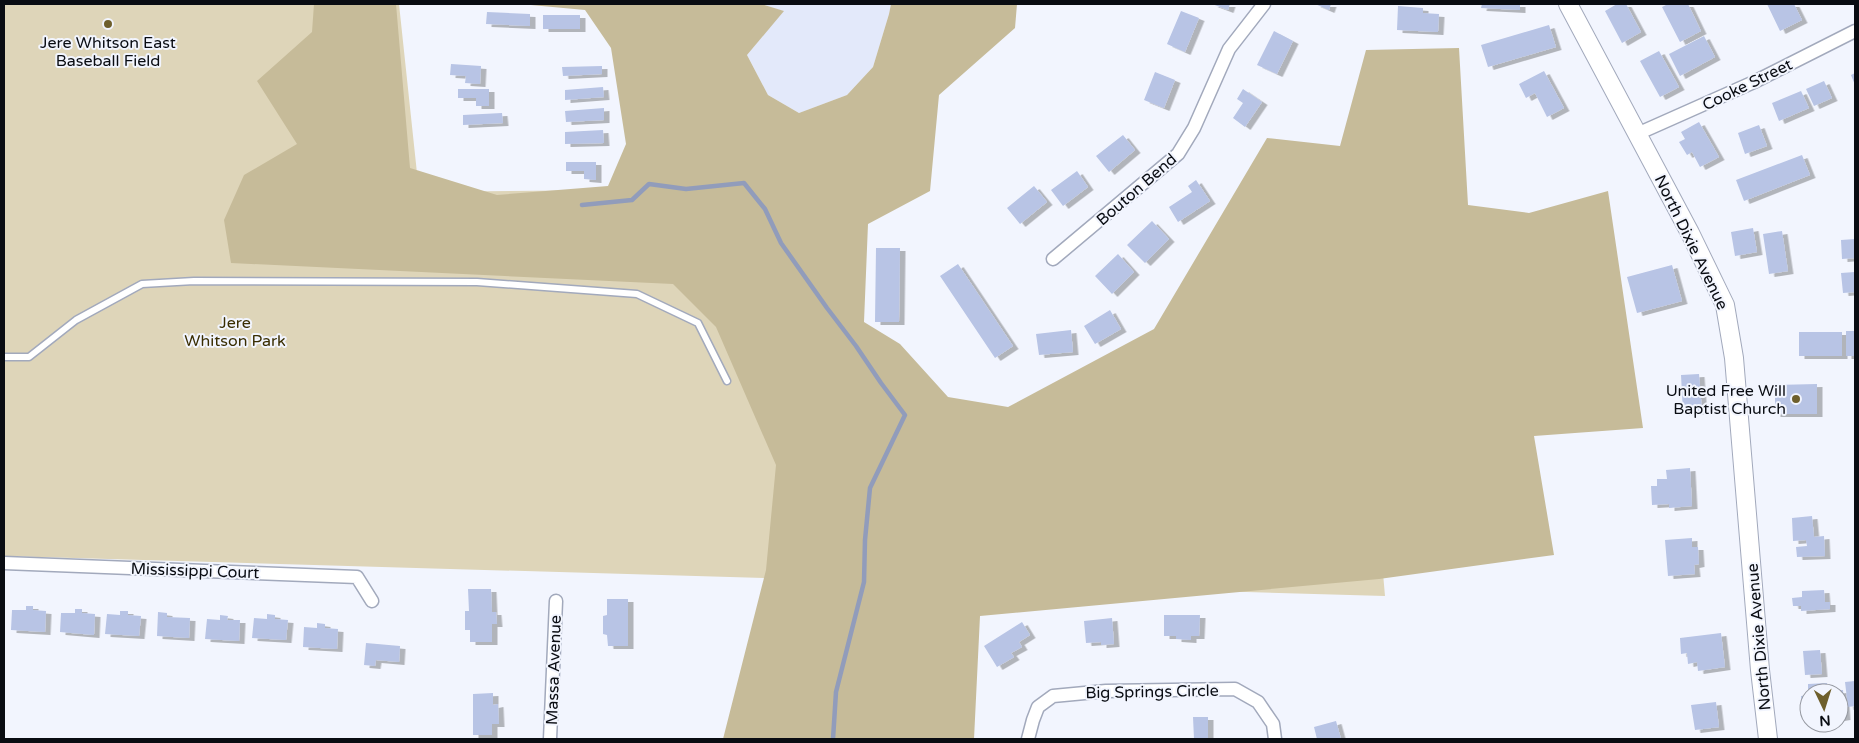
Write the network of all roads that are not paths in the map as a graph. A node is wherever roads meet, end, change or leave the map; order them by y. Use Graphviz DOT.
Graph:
graph roads {
  1 [pos="1264,4"];
  2 [pos="1568,4"];
  3 [pos="1855,31"];
  4 [pos="1638,134"];
  5 [pos="1053,259"];
  6 [pos="4,357"];
  7 [pos="727,381"];
  8 [pos="4,563"];
  9 [pos="372,601"];
  10 [pos="556,601"];
  11 [pos="550,739"];
  12 [pos="1028,739"];
  13 [pos="1275,739"];
  14 [pos="1768,739"];
  1 -- 5 [label="street, Bouton Bend"];
  2 -- 4 [label="street, North Dixie Avenue"];
  3 -- 4 [label="street, Cooke Street"];
  4 -- 14 [label="street, North Dixie Avenue"];
  6 -- 7 [label="lane"];
  8 -- 9 [label="street, Mississippi Court"];
  10 -- 11 [label="street, Massa Avenue"];
  12 -- 13 [label="street, Big Springs Circle"];
}
